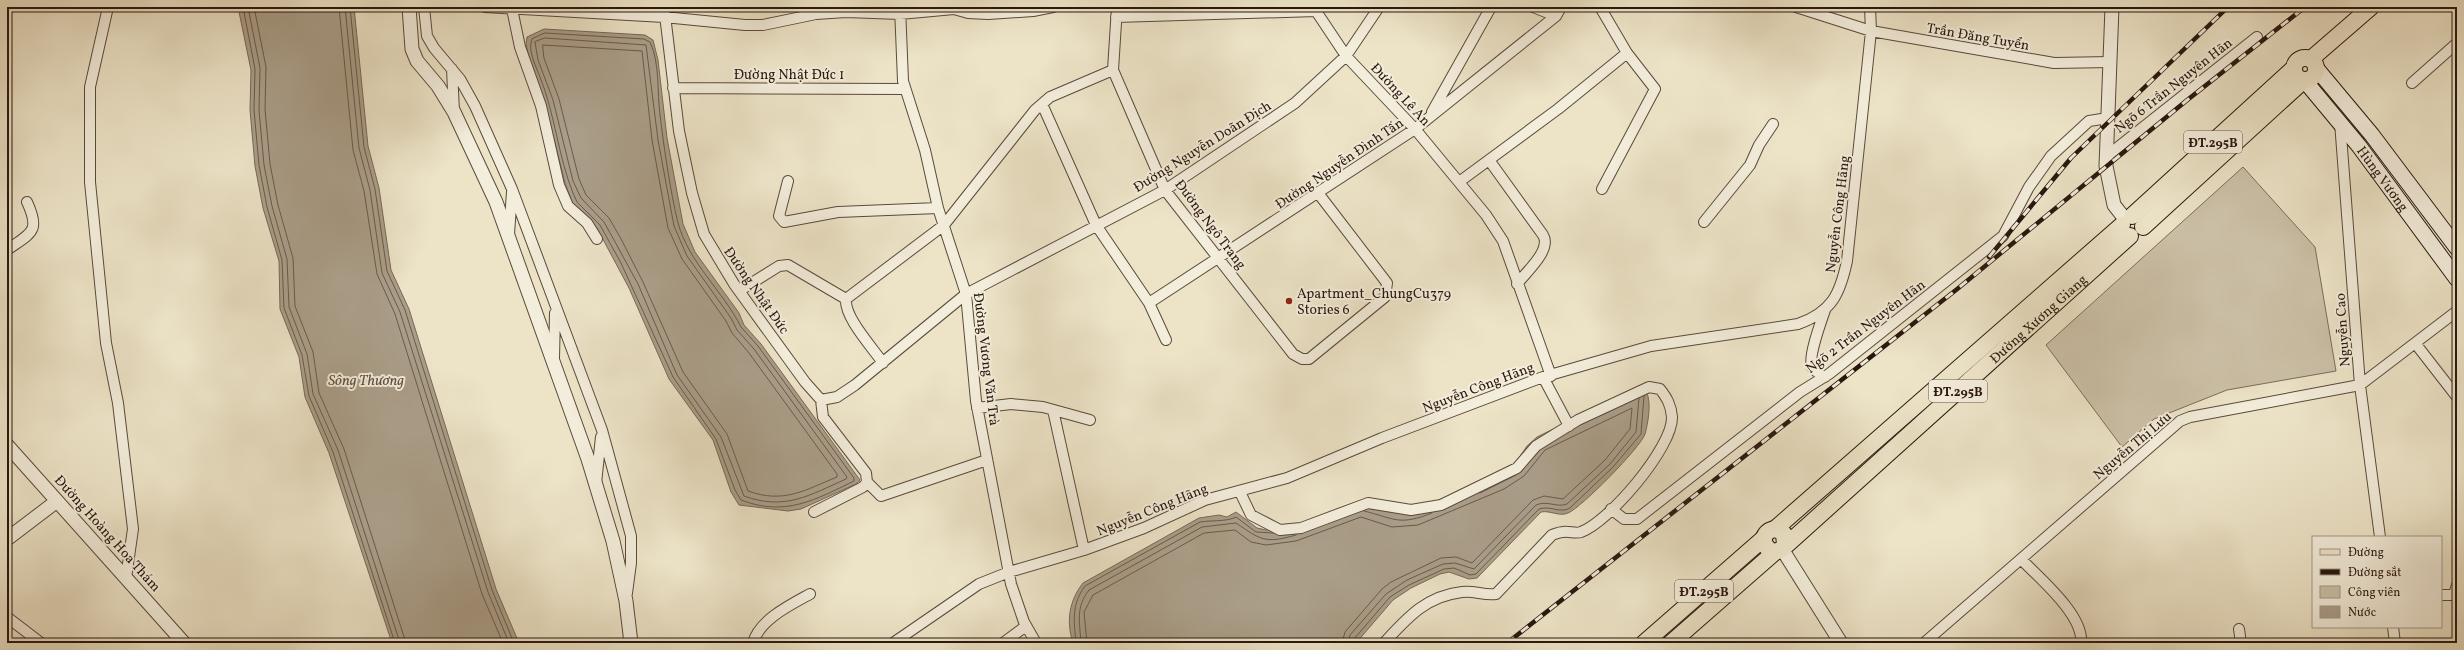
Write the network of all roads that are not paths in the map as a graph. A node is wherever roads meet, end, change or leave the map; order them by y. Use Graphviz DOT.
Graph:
graph roads {
  1 [pos="108,7"];
  2 [pos="409,7"];
  3 [pos="424,7"];
  4 [pos="1053,7"];
  5 [pos="1117,7"];
  6 [pos="1379,7"];
  7 [pos="1491,7"];
  8 [pos="1533,7"];
  9 [pos="1561,7"];
  10 [pos="1600,7"];
  11 [pos="1796,7"];
  12 [pos="1870,7"];
  13 [pos="2112,7"];
  14 [pos="2371,7"];
  15 [pos="486,8"];
  16 [pos="512,9"];
  17 [pos="1316,9"];
  18 [pos="900,11"];
  19 [pos="664,12"];
  20 [pos="1556,16"];
  21 [pos="1116,18"];
  22 [pos="1871,31"];
  23 [pos="2257,37"];
  24 [pos="2457,42"];
  25 [pos="1627,53"];
  26 [pos="1346,56"];
  27 [pos="2111,62"];
  28 [pos="2313,64"];
  29 [pos="452,69"];
  30 [pos="1113,70"];
  31 [pos="2300,77"];
  32 [pos="2412,83"];
  33 [pos="673,88"];
  34 [pos="905,89"];
  35 [pos="1042,104"];
  36 [pos="454,112"];
  37 [pos="1429,118"];
  38 [pos="2108,118"];
  39 [pos="2339,120"];
  40 [pos="1773,124"];
  41 [pos="1415,128"];
  42 [pos="2372,135"];
  43 [pos="2359,146"];
  44 [pos="2107,156"];
  45 [pos="1489,160"];
  46 [pos="788,181"];
  47 [pos="1459,182"];
  48 [pos="512,188"];
  49 [pos="1602,189"];
  50 [pos="1165,190"];
  51 [pos="1318,193"];
  52 [pos="26,202"];
  53 [pos="938,208"];
  54 [pos="1704,222"];
  55 [pos="2127,224"];
  56 [pos="944,225"];
  57 [pos="1096,225"];
  58 [pos="509,238"];
  59 [pos="597,238"];
  60 [pos="8,246"];
  61 [pos="2457,248"];
  62 [pos="1218,258"];
  63 [pos="2457,279"];
  64 [pos="1517,284"];
  65 [pos="740,291"];
  66 [pos="966,294"];
  67 [pos="846,299"];
  68 [pos="1149,303"];
  69 [pos="555,305"];
  70 [pos="1825,308"];
  71 [pos="2457,311"];
  72 [pos="1166,340"];
  73 [pos="2415,343"];
  74 [pos="554,363"];
  75 [pos="883,363"];
  76 [pos="1547,376"];
  77 [pos="1825,377"];
  78 [pos="2360,385"];
  79 [pos="2457,397"];
  80 [pos="821,400"];
  81 [pos="978,408"];
  82 [pos="1053,410"];
  83 [pos="1090,420"];
  84 [pos="1569,426"];
  85 [pos="602,430"];
  86 [pos="7,445"];
  87 [pos="987,460"];
  88 [pos="867,482"];
  89 [pos="596,487"];
  90 [pos="1240,492"];
  91 [pos="57,500"];
  92 [pos="1611,509"];
  93 [pos="814,512"];
  94 [pos="1769,534"];
  95 [pos="2380,536"];
  96 [pos="7,539"];
  97 [pos="1781,549"];
  98 [pos="1084,550"];
  99 [pos="2021,559"];
  100 [pos="1009,572"];
  101 [pos="126,578"];
  102 [pos="2457,585"];
  103 [pos="810,594"];
  104 [pos="2442,595"];
  105 [pos="626,601"];
  106 [pos="7,617"];
  107 [pos="1026,626"];
  108 [pos="2393,628"];
  109 [pos="2239,629"];
  110 [pos="41,643"];
  111 [pos="184,643"];
  112 [pos="630,643"];
  113 [pos="753,643"];
  114 [pos="892,643"];
  115 [pos="1003,643"];
  116 [pos="1036,643"];
  117 [pos="1384,643"];
  118 [pos="1644,643"];
  119 [pos="1671,643"];
  120 [pos="1841,643"];
  121 [pos="1924,643"];
  122 [pos="2081,643"];
  123 [pos="2241,643"];
  124 [pos="2395,643"];
  1 -- 101 [label="street"];
  2 -- 36 [label="street"];
  3 -- 29 [label="street"];
  4 -- 18 [label="street"];
  5 -- 21 [label="street, Đường Ngô Trang"];
  6 -- 26 [label="street, Đường Nguyễn Doãn Địch"];
  7 -- 37 [label="street"];
  8 -- 20 [label="street"];
  9 -- 20 [label="street, Đường Nguyễn Đình Tấn"];
  10 -- 25 [label="street"];
  11 -- 22 [label="street, Trần Đăng Tuyển"];
  12 -- 22 [label="street, Nguyễn Công Hãng"];
  13 -- 27 [label="street"];
  14 -- 28 [label="main road, ĐT.295B"];
  15 -- 16 [label="street"];
  16 -- 19 [label="street"];
  16 -- 59 [label="street"];
  17 -- 21 [label="street, Đường Lê An"];
  17 -- 26 [label="street, Đường Lê An"];
  18 -- 19 [label="street"];
  18 -- 34 [label="street, Đường Vương Văn Trà"];
  19 -- 33 [label="street, Đường Nhật Đức"];
  20 -- 37 [label="street, Đường Nguyễn Đình Tấn"];
  21 -- 30 [label="street, Đường Ngô Trang"];
  22 -- 27 [label="street, Trần Đăng Tuyển"];
  22 -- 70 [label="street, Nguyễn Công Hãng"];
  23 -- 44 [label="street, Ngõ 6 Trần Nguyên Hãn"];
  24 -- 32 [label="street"];
  25 -- 45 [label="street"];
  25 -- 49 [label="street"];
  26 -- 41 [label="street, Đường Lê An"];
  26 -- 50 [label="street, Đường Nguyễn Doãn Địch"];
  27 -- 38 [label="street"];
  28 -- 31 [label="main road, ĐT.295B"];
  28 -- 42 [label="main road, Hùng Vương"];
  29 -- 36 [label="street"];
  29 -- 48 [label="street"];
  30 -- 35 [label="street"];
  30 -- 50 [label="street, Đường Ngô Trang"];
  31 -- 39 [label="main road, Hùng Vương"];
  31 -- 55 [label="main road, Đường Xương Giang / ĐT.295B"];
  31 -- 55 [label="main road, ĐT.295B"];
  33 -- 34 [label="street, Đường Nhật Đức 1"];
  33 -- 65 [label="street, Đường Nhật Đức"];
  34 -- 53 [label="street, Đường Vương Văn Trà"];
  35 -- 56 [label="street"];
  35 -- 57 [label="street"];
  36 -- 58 [label="street"];
  37 -- 41 [label="street, Đường Nguyễn Đình Tấn"];
  38 -- 44 [label="street"];
  38 -- 77 [label="street, Ngõ 2 Trần Nguyên Hãn"];
  39 -- 43 [label="main road, Hùng Vương"];
  39 -- 78 [label="street, Nguyễn Cao"];
  40 -- 54 [label="street"];
  41 -- 47 [label="street, Đường Lê An"];
  41 -- 51 [label="street, Đường Nguyễn Đình Tấn"];
  42 -- 43 [label="main road"];
  42 -- 61 [label="main road, Hùng Vương"];
  43 -- 63 [label="main road, Hùng Vương"];
  44 -- 55 [label="street"];
  45 -- 47 [label="street"];
  45 -- 64 [label="street"];
  46 -- 53 [label="street"];
  47 -- 64 [label="street, Đường Lê An"];
  48 -- 58 [label="street"];
  48 -- 69 [label="street"];
  50 -- 57 [label="street, Đường Nguyễn Doãn Địch"];
  50 -- 62 [label="street, Đường Ngô Trang"];
  51 -- 62 [label="street, Đường Nguyễn Đình Tấn"];
  51 -- 62 [label="street, Đường Ngô Trang"];
  52 -- 60 [label="street"];
  53 -- 56 [label="street, Đường Vương Văn Trà"];
  55 -- 94 [label="main road, Đường Xương Giang / ĐT.295B"];
  55 -- 97 [label="main road, Đường Xương Giang / ĐT.295B"];
  56 -- 66 [label="street, Đường Vương Văn Trà"];
  56 -- 67 [label="street"];
  57 -- 66 [label="street, Đường Nguyễn Doãn Địch"];
  57 -- 68 [label="street"];
  58 -- 74 [label="street"];
  62 -- 68 [label="street, Đường Nguyễn Đình Tấn"];
  64 -- 76 [label="street, Đường Lê An"];
  65 -- 67 [label="street"];
  65 -- 80 [label="street, Đường Nhật Đức"];
  66 -- 75 [label="street"];
  66 -- 81 [label="street, Đường Vương Văn Trà"];
  67 -- 75 [label="street"];
  68 -- 72 [label="street"];
  69 -- 74 [label="street"];
  69 -- 85 [label="street"];
  70 -- 76 [label="street, Nguyễn Công Hãng"];
  70 -- 77 [label="street"];
  71 -- 73 [label="street, Nguyễn Thị Lưu"];
  73 -- 78 [label="street, Nguyễn Thị Lưu"];
  73 -- 79 [label="street"];
  74 -- 89 [label="street"];
  75 -- 80 [label="street"];
  76 -- 84 [label="street, Đường Lê An"];
  76 -- 90 [label="street, Nguyễn Công Hãng"];
  77 -- 92 [label="street, Ngõ 2 Trần Nguyên Hãn"];
  78 -- 95 [label="street, Nguyễn Cao"];
  78 -- 99 [label="street, Nguyễn Thị Lưu"];
  80 -- 88 [label="street"];
  81 -- 82 [label="street"];
  81 -- 87 [label="street, Đường Vương Văn Trà"];
  82 -- 83 [label="street"];
  82 -- 98 [label="street"];
  84 -- 90 [label="street"];
  84 -- 92 [label="street"];
  85 -- 89 [label="street"];
  85 -- 105 [label="street"];
  86 -- 91 [label="street, Đường Hoàng Hoa Thám"];
  87 -- 88 [label="street"];
  87 -- 100 [label="street, Đường Vương Văn Trà"];
  88 -- 93 [label="street"];
  89 -- 105 [label="street"];
  90 -- 98 [label="street, Nguyễn Công Hãng"];
  91 -- 96 [label="street"];
  91 -- 101 [label="street, Đường Hoàng Hoa Thám"];
  92 -- 117 [label="street"];
  94 -- 97 [label="main road"];
  94 -- 118 [label="main road, Đường Xương Giang / ĐT.295B"];
  97 -- 119 [label="main road, Đường Xương Giang / ĐT.295B"];
  97 -- 120 [label="street"];
  98 -- 100 [label="street, Nguyễn Công Hãng"];
  99 -- 121 [label="street, Nguyễn Thị Lưu"];
  99 -- 122 [label="street"];
  100 -- 107 [label="street, Đường Vương Văn Trà"];
  100 -- 114 [label="street, Nguyễn Công Hãng"];
  101 -- 111 [label="street, Đường Hoàng Hoa Thám"];
  102 -- 104 [label="street"];
  103 -- 113 [label="street"];
  105 -- 112 [label="street"];
  106 -- 110 [label="street"];
  107 -- 115 [label="street"];
  107 -- 116 [label="street, Đường Vương Văn Trà"];
  108 -- 124 [label="street"];
  109 -- 123 [label="street"];
}
